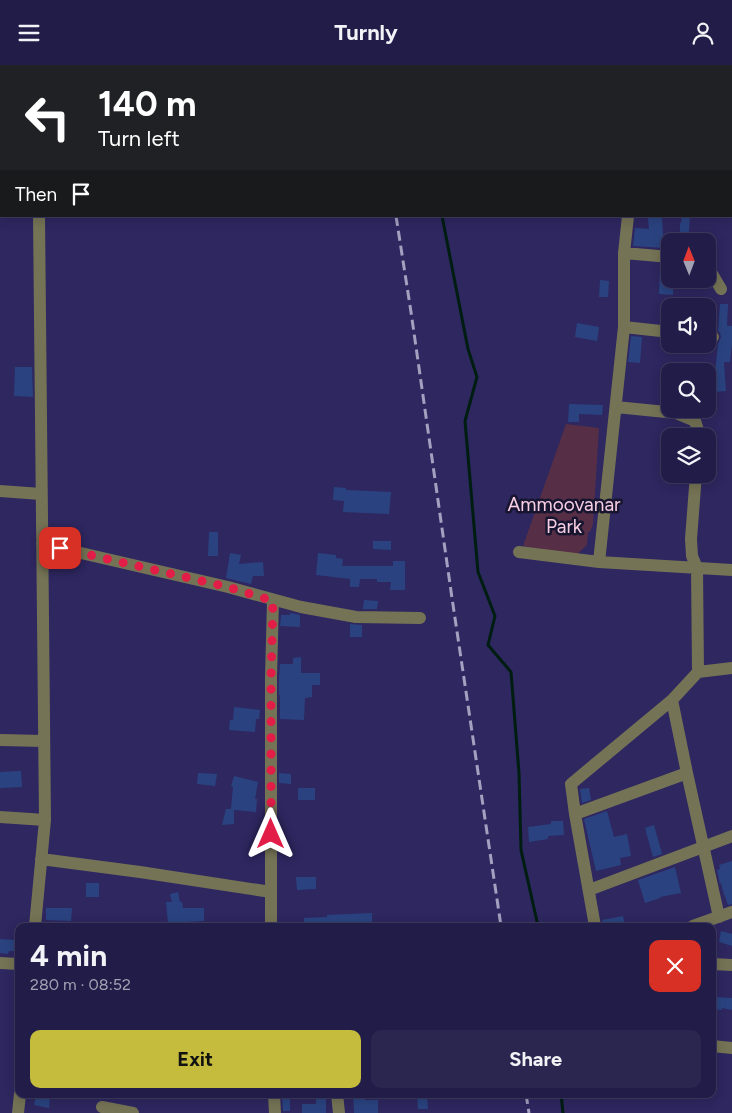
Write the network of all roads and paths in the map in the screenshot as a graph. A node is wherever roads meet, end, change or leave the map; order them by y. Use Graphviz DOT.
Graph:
graph roads {
  1 [pos="39,217"];
  2 [pos="628,217"];
  3 [pos="624,253"];
  4 [pos="661,256"];
  5 [pos="716,281"];
  6 [pos="721,289"];
  7 [pos="624,327"];
  8 [pos="661,331"];
  9 [pos="616,407"];
  10 [pos="697,428"];
  11 [pos="695,483"];
  12 [pos="0,491"];
  13 [pos="41,494"];
  14 [pos="42,544"];
  15 [pos="519,552"];
  16 [pos="599,562"];
  17 [pos="697,568"];
  18 [pos="732,570"];
  19 [pos="273,601"];
  20 [pos="420,618"];
  21 [pos="732,668"];
  22 [pos="698,672"];
  23 [pos="672,701"];
  24 [pos="0,740"];
  25 [pos="44,741"];
  26 [pos="687,773"];
  27 [pos="575,814"];
  28 [pos="0,817"];
  29 [pos="45,819"];
  30 [pos="732,837"];
  31 [pos="704,848"];
  32 [pos="41,859"];
  33 [pos="589,890"];
  34 [pos="271,892"];
  35 [pos="732,912"];
  36 [pos="719,917"];
  37 [pos="35,923"];
  38 [pos="271,923"];
  39 [pos="594,923"];
  40 [pos="702,923"];
  41 [pos="0,963"];
  42 [pos="15,964"];
  43 [pos="716,964"];
  44 [pos="732,965"];
  45 [pos="716,1046"];
  46 [pos="732,1048"];
  47 [pos="20,1098"];
  48 [pos="274,1098"];
  49 [pos="337,1098"];
  50 [pos="101,1110"];
  51 [pos="18,1113"];
  52 [pos="134,1113"];
  53 [pos="275,1113"];
  54 [pos="339,1113"];
  1 -- 13 [label="street"];
  2 -- 3 [label="street"];
  3 -- 4 [label="street"];
  3 -- 7 [label="street"];
  5 -- 6 [label="street"];
  7 -- 8 [label="street"];
  7 -- 9 [label="street"];
  9 -- 10 [label="street"];
  9 -- 16 [label="street"];
  11 -- 17 [label="street"];
  12 -- 13 [label="street"];
  13 -- 14 [label="street"];
  14 -- 19 [label="street"];
  14 -- 25 [label="street"];
  15 -- 16 [label="street"];
  16 -- 17 [label="street"];
  17 -- 18 [label="street"];
  17 -- 22 [label="street"];
  19 -- 20 [label="street"];
  19 -- 34 [label="street"];
  21 -- 22 [label="street"];
  22 -- 23 [label="street"];
  23 -- 26 [label="street"];
  23 -- 27 [label="street"];
  24 -- 25 [label="street"];
  25 -- 29 [label="street"];
  26 -- 27 [label="street"];
  26 -- 31 [label="street"];
  27 -- 33 [label="street"];
  28 -- 29 [label="street"];
  29 -- 32 [label="street"];
  30 -- 31 [label="street"];
  31 -- 33 [label="street"];
  31 -- 36 [label="street"];
  32 -- 34 [label="street"];
  32 -- 37 [label="street"];
  33 -- 39 [label="street"];
  34 -- 38 [label="street"];
  35 -- 36 [label="street"];
  36 -- 40 [label="street"];
  41 -- 42 [label="street"];
  43 -- 44 [label="street"];
  45 -- 46 [label="street"];
  47 -- 51 [label="street"];
  48 -- 53 [label="street"];
  49 -- 54 [label="street"];
  50 -- 52 [label="street"];
}
